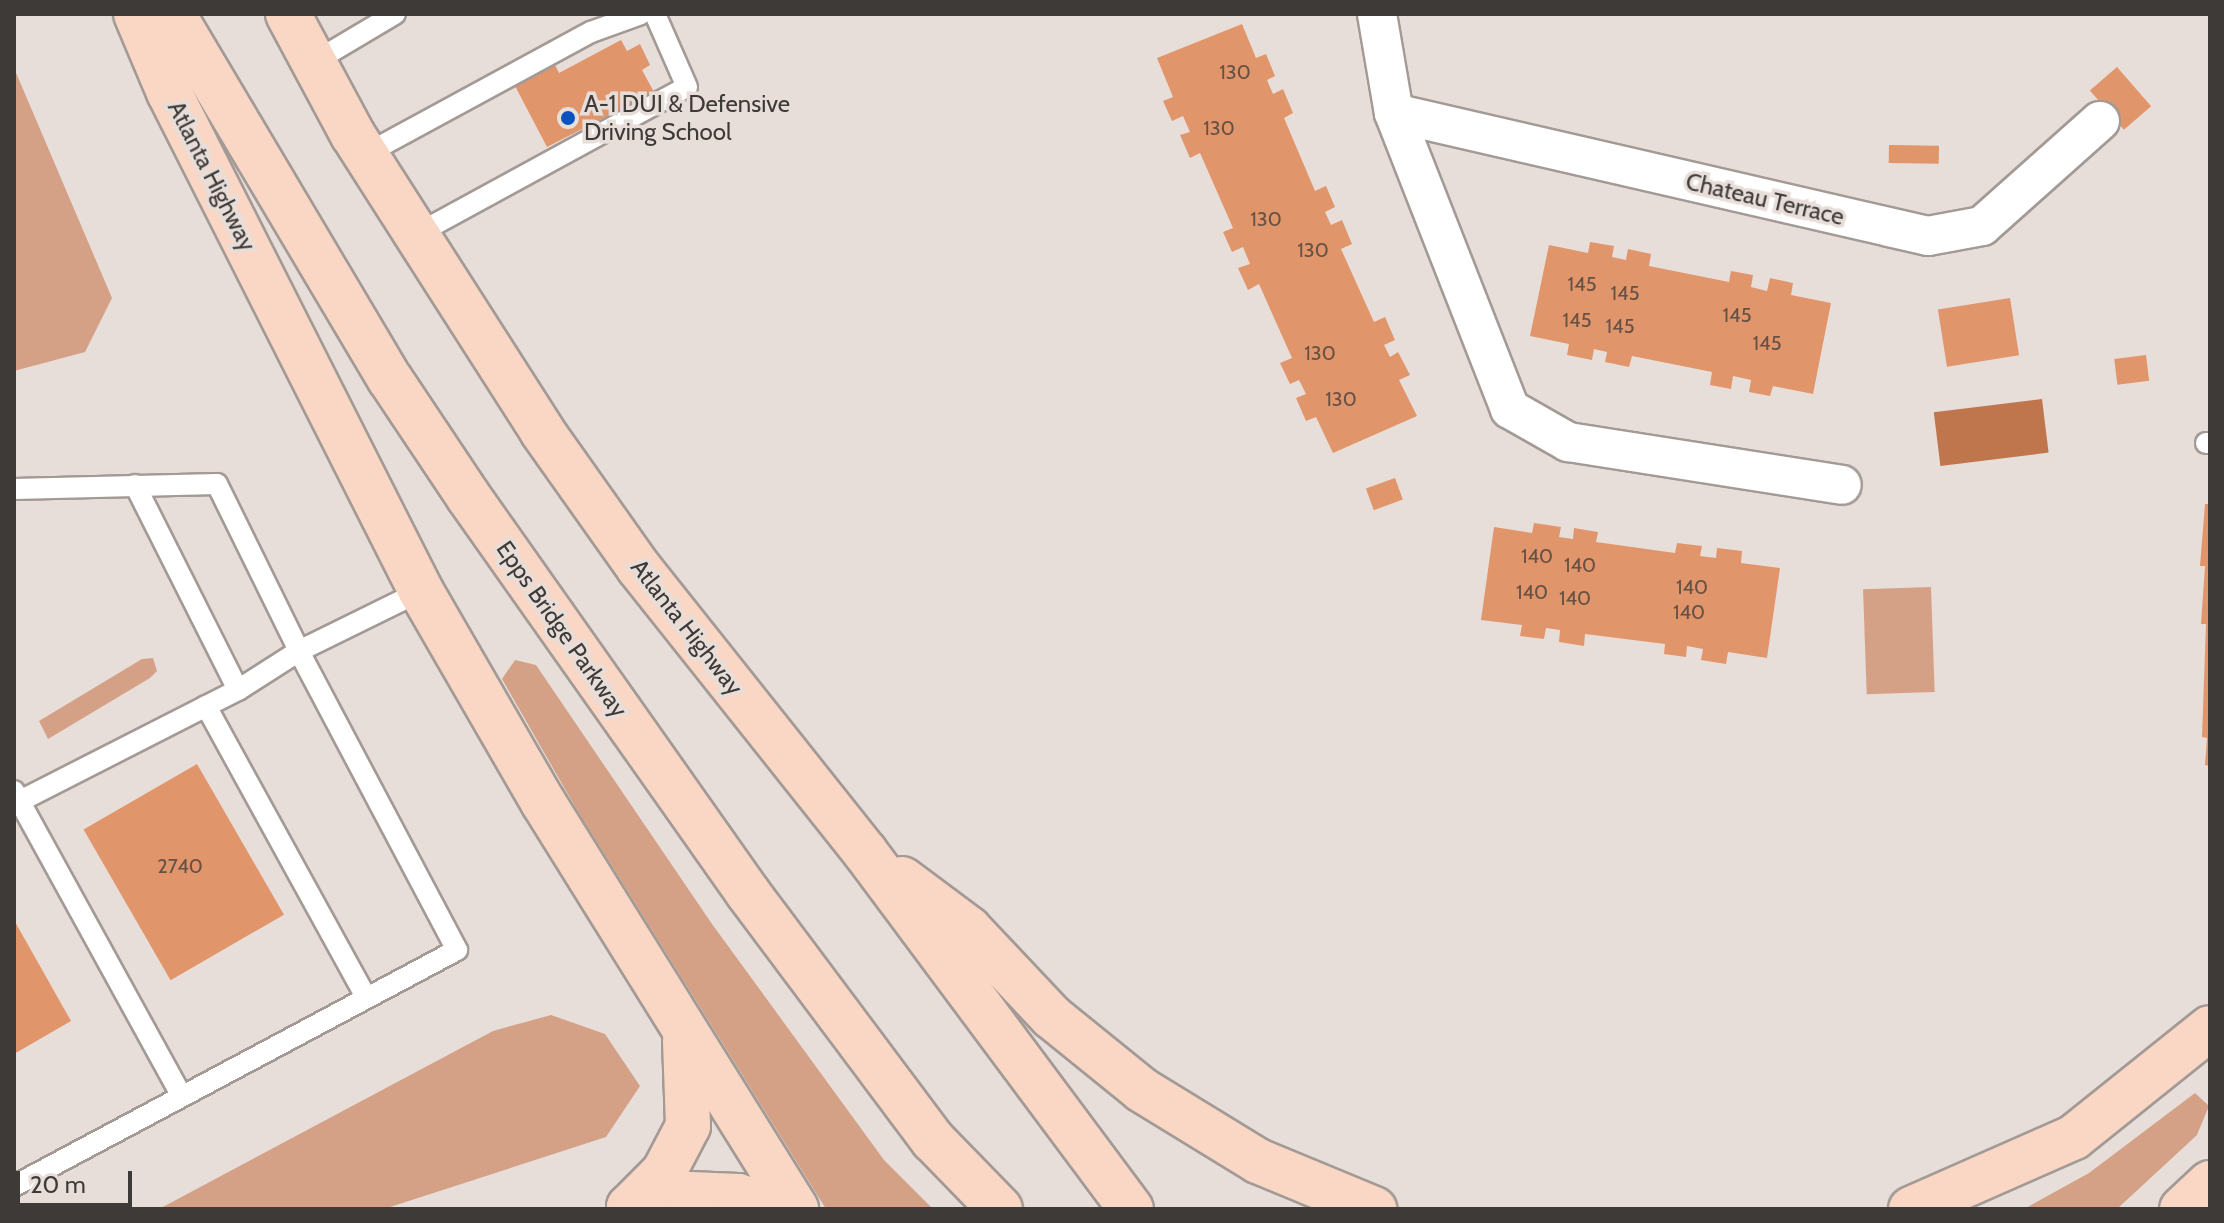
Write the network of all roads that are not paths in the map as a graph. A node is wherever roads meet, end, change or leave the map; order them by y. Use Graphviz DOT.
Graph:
graph roads {
  1 [pos="136,14"];
  2 [pos="173,14"];
  3 [pos="288,14"];
  4 [pos="395,14"];
  5 [pos="641,14"];
  6 [pos="655,14"];
  7 [pos="1377,14"];
  8 [pos="314,62"];
  9 [pos="1394,113"];
  10 [pos="2100,121"];
  11 [pos="366,154"];
  12 [pos="417,234"];
  13 [pos="135,485"];
  14 [pos="1842,485"];
  15 [pos="14,489"];
  16 [pos="421,591"];
  17 [pos="299,651"];
  18 [pos="238,690"];
  19 [pos="206,706"];
  20 [pos="17,796"];
  21 [pos="865,852"];
  22 [pos="366,997"];
  23 [pos="2210,1028"];
  24 [pos="685,1033"];
  25 [pos="182,1096"];
  26 [pos="2210,1183"];
  27 [pos="14,1186"];
  28 [pos="626,1208"];
  29 [pos="781,1209"];
  30 [pos="796,1209"];
  31 [pos="1000,1209"];
  32 [pos="1131,1209"];
  33 [pos="1374,1209"];
  34 [pos="1911,1209"];
  35 [pos="2182,1209"];
  1 -- 16 [label="main road, Atlanta Highway"];
  2 -- 31 [label="main road, Epps Bridge Parkway"];
  3 -- 8 [label="main road, Atlanta Highway"];
  4 -- 8 [label="lane"];
  5 -- 11 [label="lane"];
  6 -- 12 [label="lane"];
  7 -- 9 [label="street"];
  8 -- 11 [label="main road, Atlanta Highway"];
  9 -- 10 [label="street, Chateau Terrace"];
  9 -- 14 [label="street"];
  11 -- 12 [label="main road, Atlanta Highway"];
  12 -- 21 [label="main road, Atlanta Highway"];
  13 -- 15 [label="lane"];
  13 -- 17 [label="lane"];
  13 -- 18 [label="lane"];
  16 -- 17 [label="lane"];
  16 -- 24 [label="main road, Atlanta Highway"];
  17 -- 18 [label="lane"];
  17 -- 22 [label="lane"];
  18 -- 19 [label="lane"];
  19 -- 20 [label="lane"];
  19 -- 22 [label="lane"];
  20 -- 25 [label="lane"];
  21 -- 32 [label="main road, Atlanta Highway"];
  21 -- 33 [label="main road"];
  22 -- 25 [label="lane"];
  23 -- 34 [label="main road"];
  24 -- 28 [label="main road"];
  24 -- 30 [label="main road, Atlanta Highway"];
  25 -- 27 [label="lane"];
  26 -- 35 [label="main road"];
  28 -- 29 [label="main road"];
}
